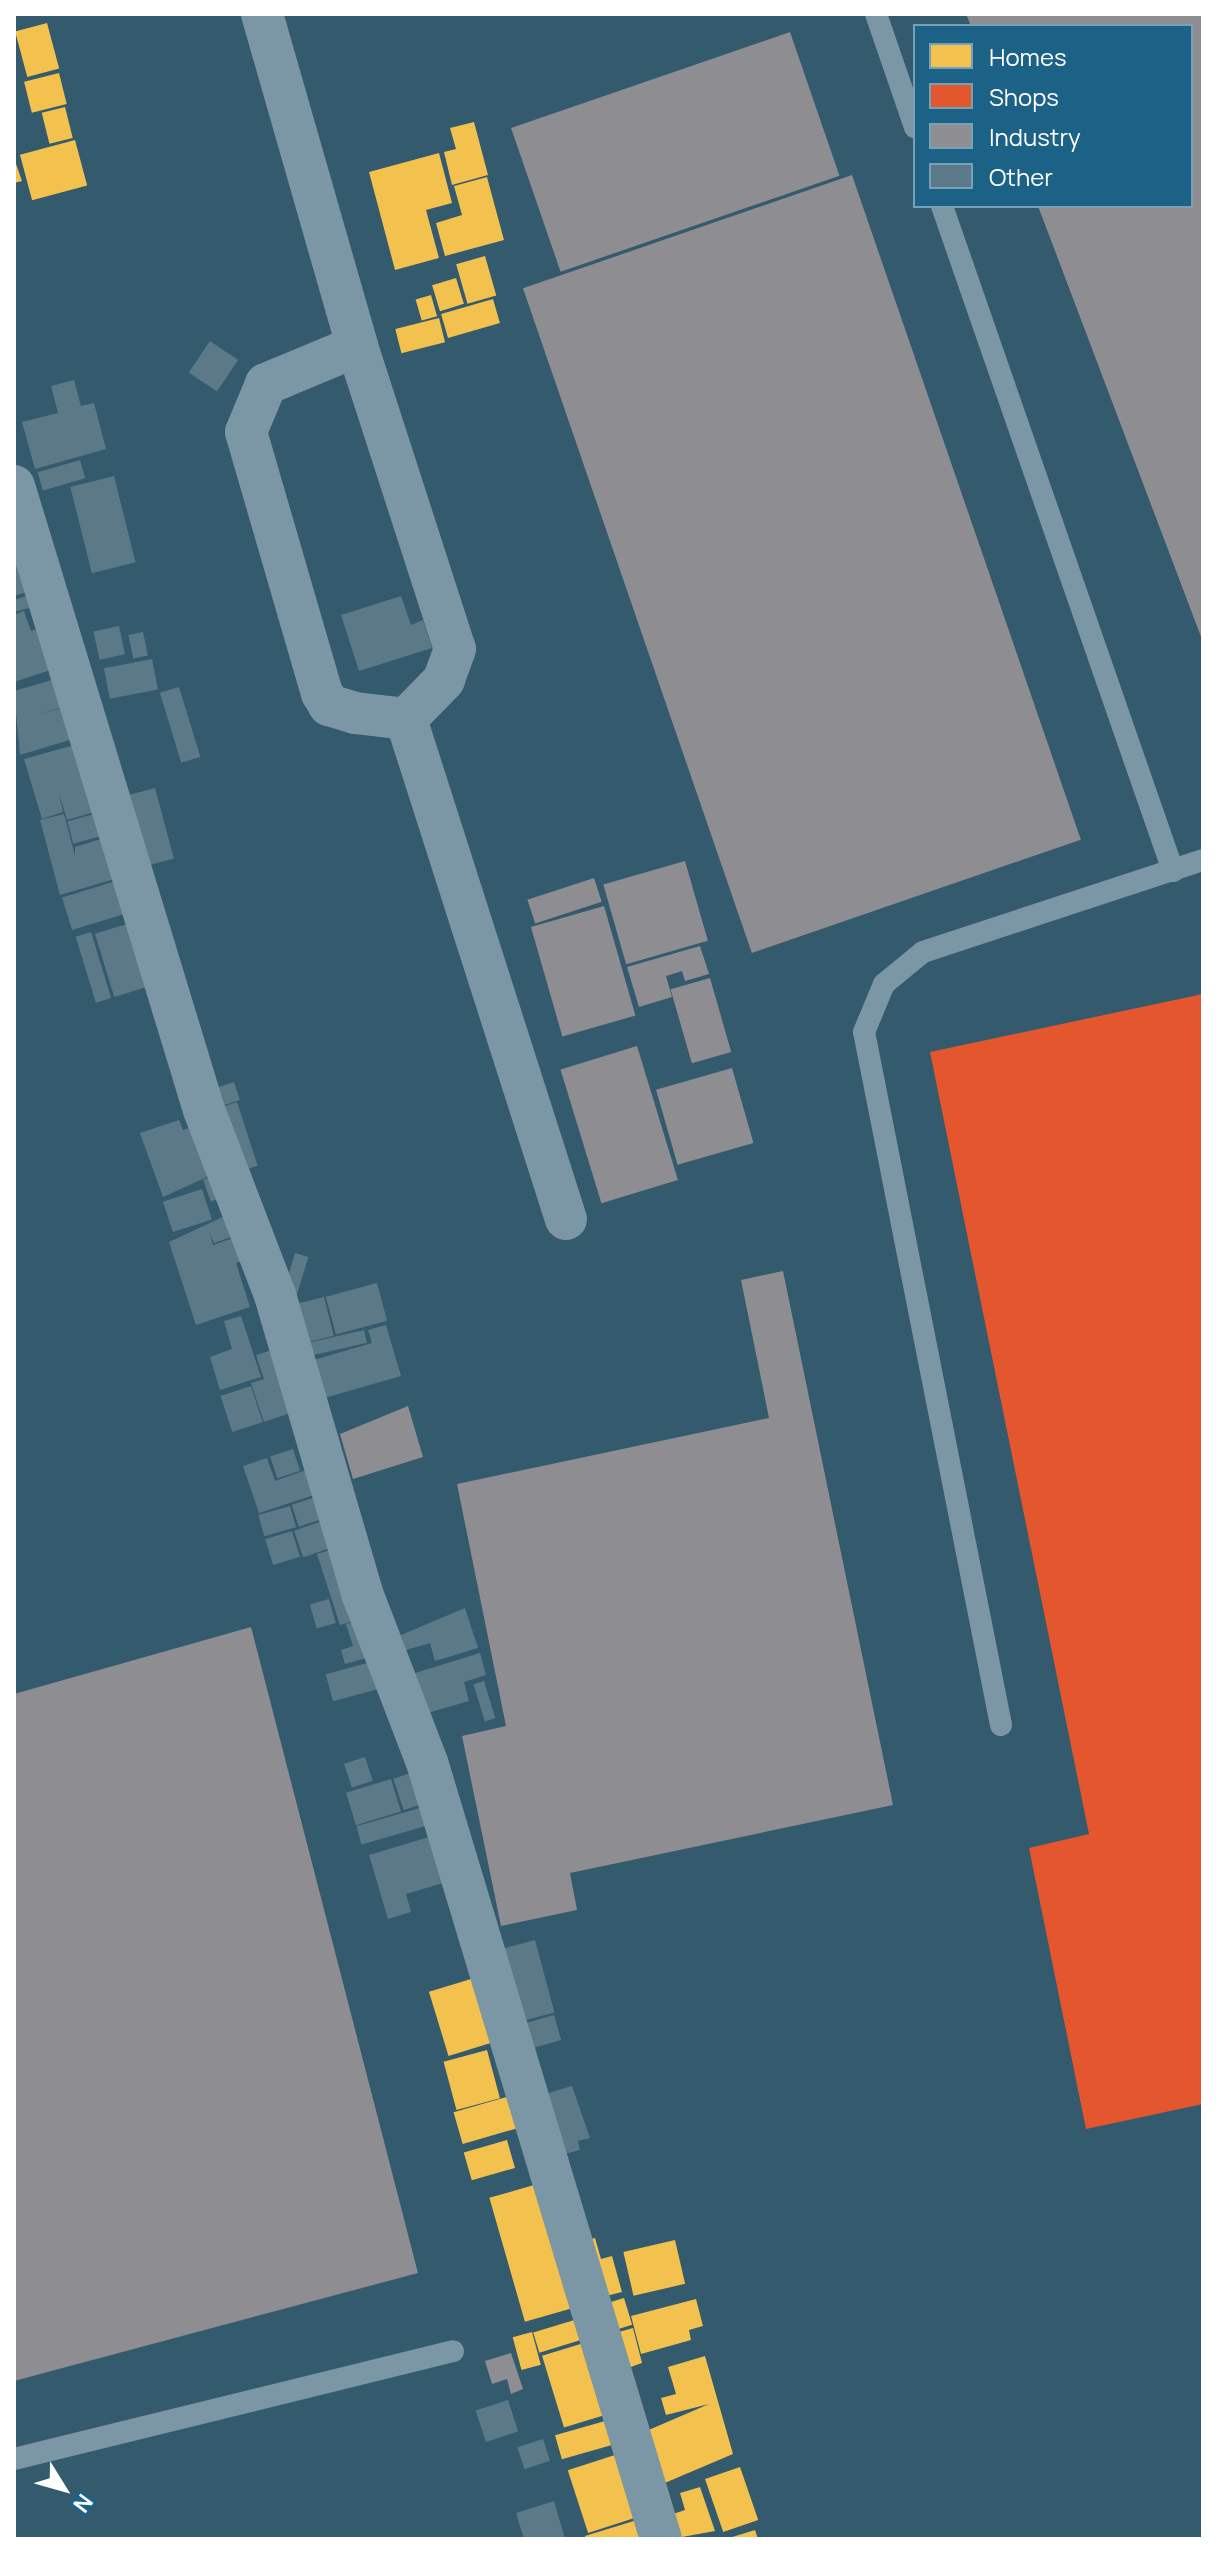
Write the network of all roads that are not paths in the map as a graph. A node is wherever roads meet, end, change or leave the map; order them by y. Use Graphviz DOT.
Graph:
graph roads {
  1 [pos="262,14"];
  2 [pos="876,14"];
  3 [pos="913,121"];
  4 [pos="943,208"];
  5 [pos="357,346"];
  6 [pos="14,486"];
  7 [pos="406,719"];
  8 [pos="1203,860"];
  9 [pos="1173,871"];
  10 [pos="566,1219"];
  11 [pos="1001,1725"];
  12 [pos="453,2351"];
  13 [pos="14,2459"];
  14 [pos="661,2539"];
  1 -- 5 [label="street"];
  2 -- 3 [label="lane"];
  4 -- 9 [label="lane"];
  5 -- 7 [label="street"];
  5 -- 7 [label="street"];
  6 -- 14 [label="street"];
  7 -- 10 [label="street"];
  8 -- 9 [label="lane"];
  9 -- 11 [label="lane"];
  12 -- 13 [label="lane"];
}
